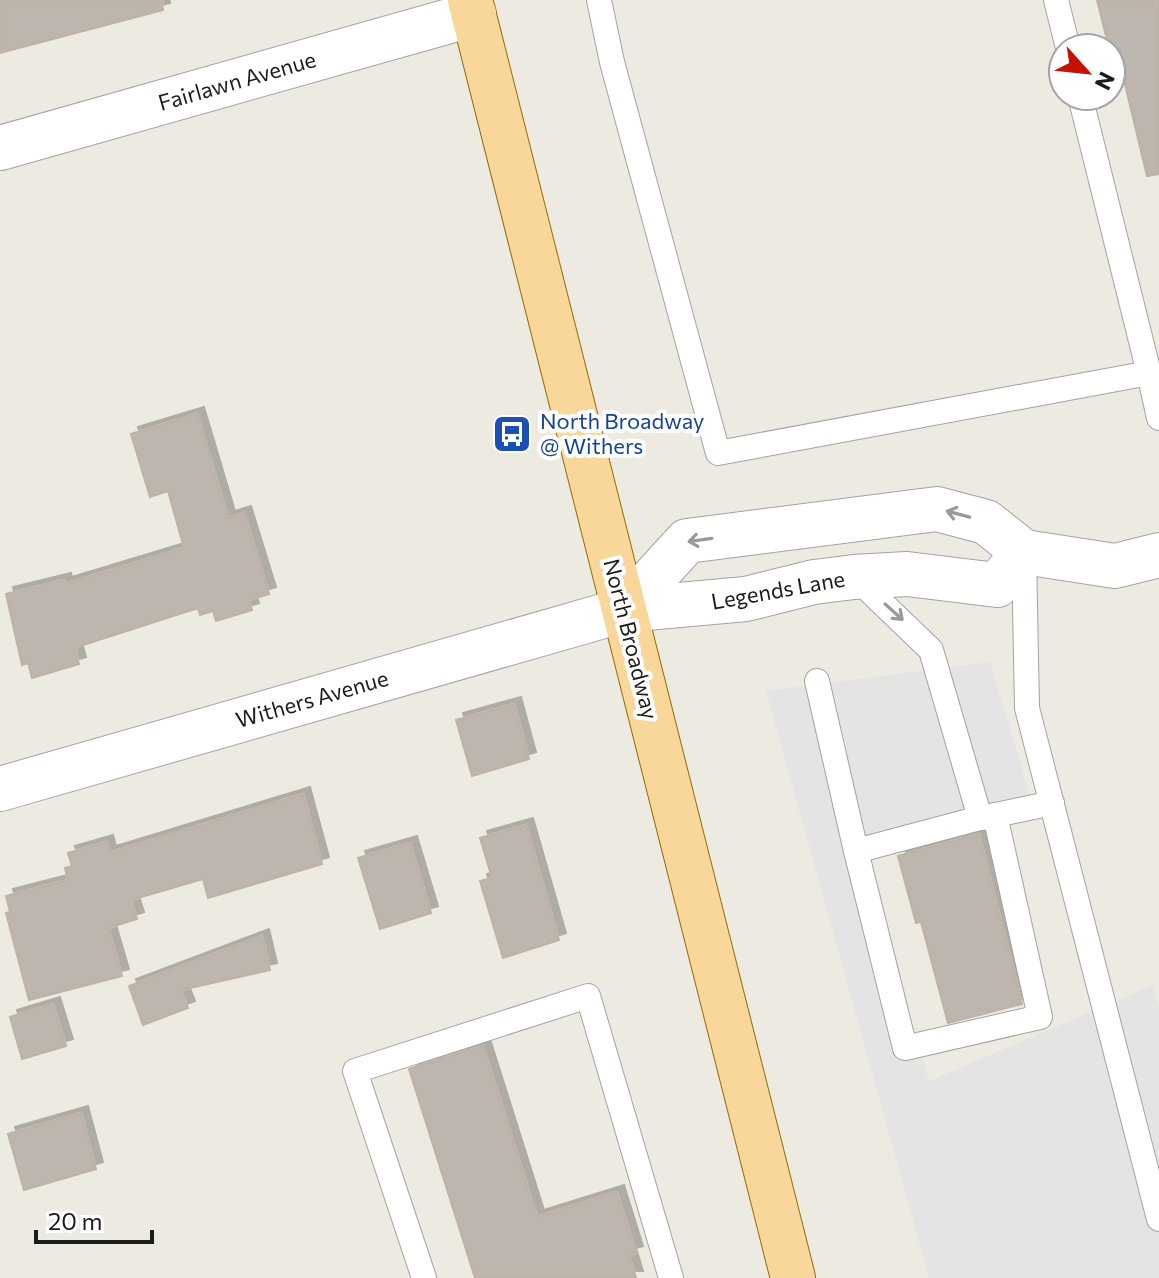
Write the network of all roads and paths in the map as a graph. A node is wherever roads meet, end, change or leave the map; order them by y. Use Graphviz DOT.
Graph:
graph roads {
  1 [pos="599,0"];
  2 [pos="1056,0"];
  3 [pos="472,7"];
  4 [pos="1064,32"];
  5 [pos="1084,112"];
  6 [pos="0,148"];
  7 [pos="1149,373"];
  8 [pos="1159,418"];
  9 [pos="1024,552"];
  10 [pos="1159,555"];
  11 [pos="854,577"];
  12 [pos="624,610"];
  13 [pos="817,681"];
  14 [pos="0,789"];
  15 [pos="1052,803"];
  16 [pos="987,817"];
  17 [pos="856,851"];
  18 [pos="1159,1219"];
  19 [pos="424,1278"];
  20 [pos="671,1278"];
  21 [pos="793,1278"];
  1 -- 7 [label="lane"];
  2 -- 4 [label="lane"];
  3 -- 6 [label="street, Fairlawn Avenue"];
  3 -- 12 [label="main road, North Broadway"];
  5 -- 7 [label="lane"];
  7 -- 8 [label="lane"];
  9 -- 10 [label="street"];
  9 -- 11 [label="street, Legends Lane"];
  9 -- 12 [label="street, one-way"];
  9 -- 15 [label="lane"];
  11 -- 12 [label="street, Legends Lane"];
  11 -- 16 [label="lane, one-way"];
  12 -- 14 [label="street, Withers Avenue"];
  12 -- 21 [label="main road, North Broadway"];
  13 -- 17 [label="lane"];
  15 -- 16 [label="lane"];
  15 -- 18 [label="lane"];
  16 -- 17 [label="lane"];
  16 -- 17 [label="lane"];
  19 -- 20 [label="lane"];
}
